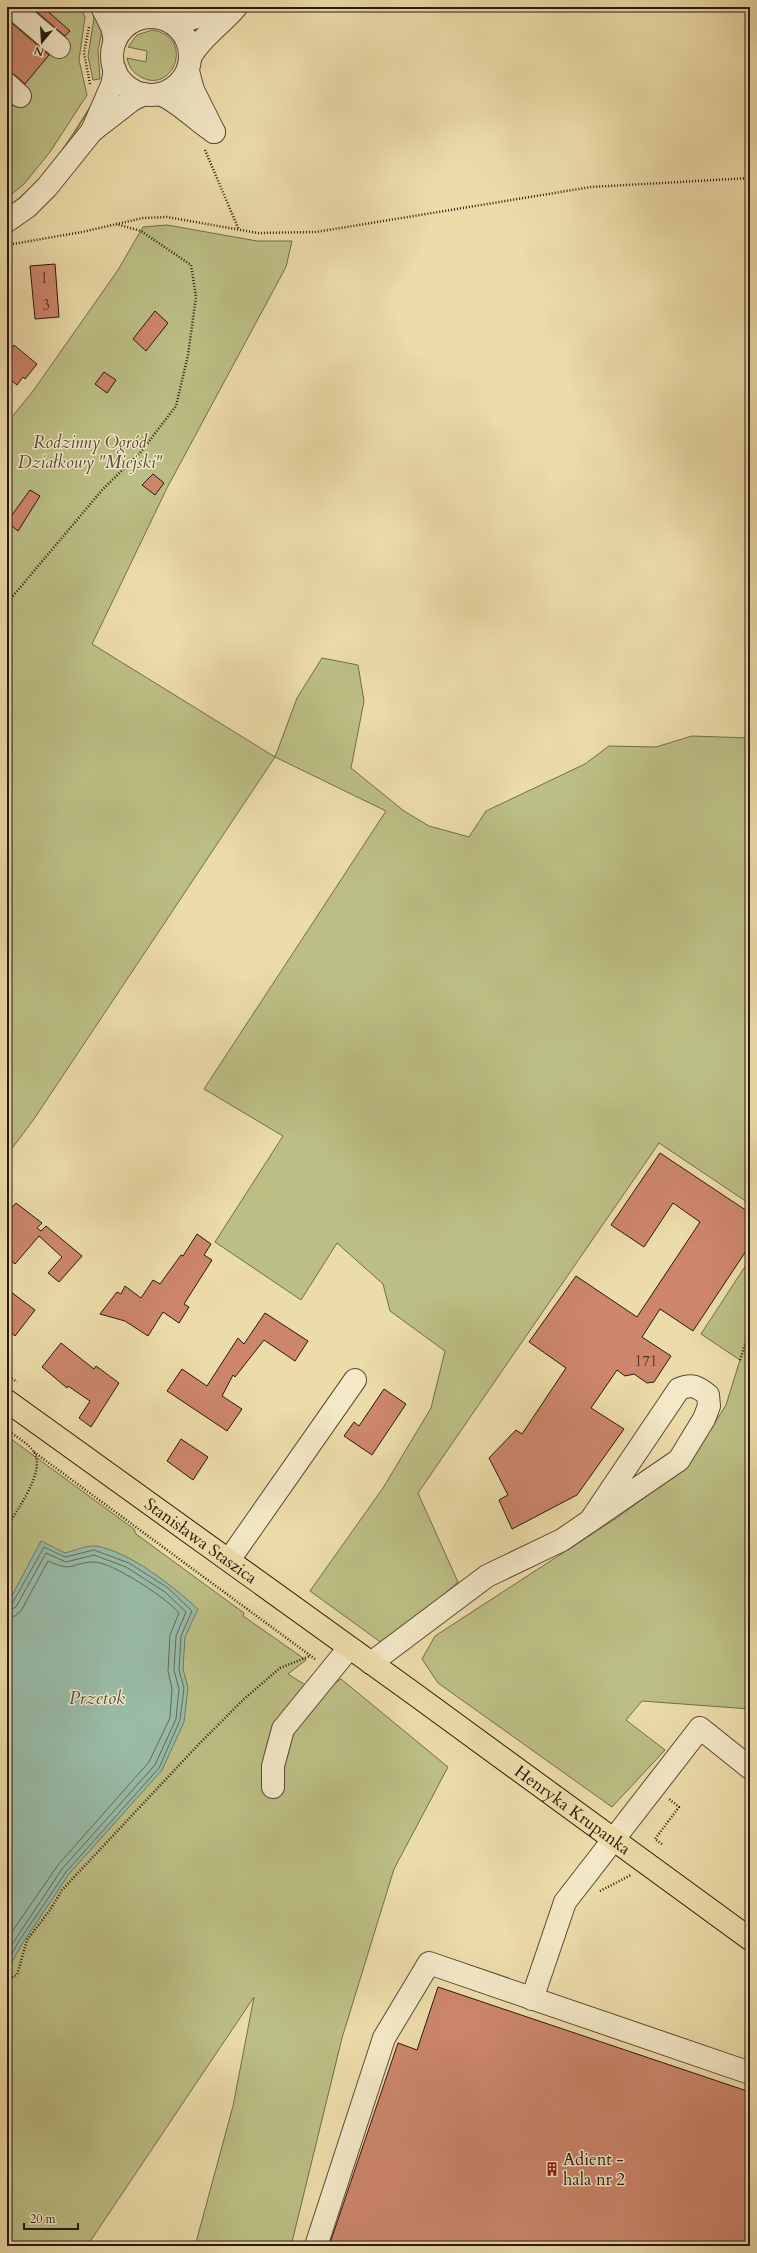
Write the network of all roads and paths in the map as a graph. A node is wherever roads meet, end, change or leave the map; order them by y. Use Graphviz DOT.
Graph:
graph roads {
  1 [pos="12,7"];
  2 [pos="122,7"];
  3 [pos="234,7"];
  4 [pos="96,14"];
  5 [pos="141,18"];
  6 [pos="172,22"];
  7 [pos="115,40"];
  8 [pos="58,47"];
  9 [pos="189,63"];
  10 [pos="115,70"];
  11 [pos="91,87"];
  12 [pos="152,94"];
  13 [pos="92,131"];
  14 [pos="201,145"];
  15 [pos="750,178"];
  16 [pos="7,221"];
  17 [pos="116,224"];
  18 [pos="239,231"];
  19 [pos="7,245"];
  20 [pos="7,603"];
  21 [pos="750,1330"];
  22 [pos="740,1360"];
  23 [pos="355,1380"];
  24 [pos="7,1401"];
  25 [pos="7,1430"];
  26 [pos="34,1452"];
  27 [pos="590,1520"];
  28 [pos="7,1527"];
  29 [pos="228,1560"];
  30 [pos="349,1648"];
  31 [pos="310,1656"];
  32 [pos="371,1663"];
  33 [pos="330,1670"];
  34 [pos="395,1680"];
  35 [pos="750,1768"];
  36 [pos="273,1787"];
  37 [pos="654,1788"];
  38 [pos="614,1840"];
  39 [pos="662,1844"];
  40 [pos="634,1873"];
  41 [pos="596,1893"];
  42 [pos="750,1939"];
  43 [pos="7,1980"];
  44 [pos="532,1999"];
  45 [pos="750,2073"];
  46 [pos="316,2246"];
  1 -- 8 [label="street"];
  2 -- 5 [label="street"];
  3 -- 6 [label="street"];
  3 -- 9 [label="street"];
  4 -- 7 [label="street"];
  4 -- 11 [label="path"];
  5 -- 6 [label="street"];
  5 -- 7 [label="street"];
  6 -- 9 [label="street"];
  7 -- 10 [label="street"];
  9 -- 12 [label="street"];
  9 -- 12 [label="street"];
  10 -- 12 [label="street"];
  10 -- 13 [label="street"];
  12 -- 13 [label="street"];
  13 -- 16 [label="street"];
  14 -- 18 [label="path"];
  15 -- 18 [label="path"];
  17 -- 18 [label="path"];
  17 -- 19 [label="path"];
  17 -- 20 [label="path"];
  21 -- 22 [label="path"];
  23 -- 29 [label="street"];
  24 -- 29 [label="main road, Stanisława Staszica"];
  25 -- 26 [label="path"];
  26 -- 28 [label="path"];
  26 -- 31 [label="path"];
  27 -- 27 [label="street"];
  27 -- 32 [label="street"];
  29 -- 30 [label="main road, Stanisława Staszica"];
  30 -- 32 [label="main road, Stanisława Staszica"];
  30 -- 33 [label="street"];
  31 -- 33 [label="path"];
  31 -- 43 [label="path"];
  32 -- 34 [label="main road, Stanisława Staszica"];
  33 -- 36 [label="street"];
  34 -- 38 [label="main road, Henryka Krupanka"];
  35 -- 37 [label="street"];
  37 -- 38 [label="street"];
  37 -- 39 [label="path"];
  38 -- 42 [label="main road, Henryka Krupanka"];
  38 -- 44 [label="street"];
  40 -- 41 [label="path"];
  44 -- 45 [label="street"];
  44 -- 46 [label="street"];
}
